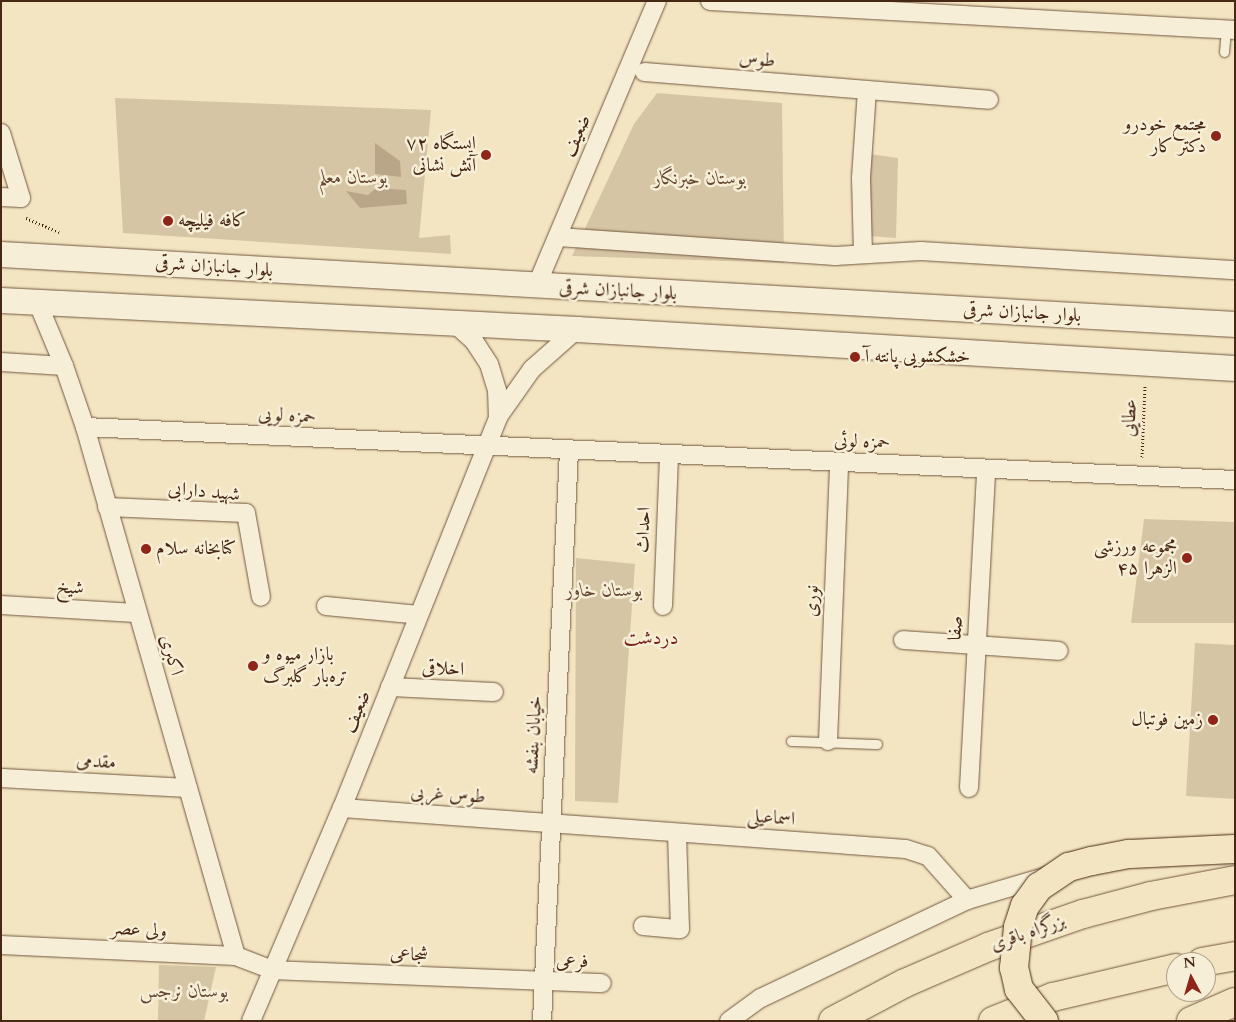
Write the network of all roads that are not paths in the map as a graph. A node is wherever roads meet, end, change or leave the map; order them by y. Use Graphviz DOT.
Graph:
graph roads {
  1 [pos="657,1"];
  2 [pos="710,1"];
  3 [pos="1230,29"];
  4 [pos="1224,52"];
  5 [pos="644,72"];
  6 [pos="867,90"];
  7 [pos="989,100"];
  8 [pos="1,133"];
  9 [pos="1,197"];
  10 [pos="558,237"];
  11 [pos="1,254"];
  12 [pos="863,254"];
  13 [pos="1235,270"];
  14 [pos="536,287"];
  15 [pos="1,300"];
  16 [pos="36,301"];
  17 [pos="454,322"];
  18 [pos="1235,324"];
  19 [pos="577,329"];
  20 [pos="1,362"];
  21 [pos="64,366"];
  22 [pos="1235,368"];
  23 [pos="498,418"];
  24 [pos="85,427"];
  25 [pos="487,447"];
  26 [pos="568,451"];
  27 [pos="668,455"];
  28 [pos="839,463"];
  29 [pos="986,469"];
  30 [pos="1235,480"];
  31 [pos="107,507"];
  32 [pos="261,597"];
  33 [pos="1,605"];
  34 [pos="326,606"];
  35 [pos="663,606"];
  36 [pos="136,613"];
  37 [pos="419,615"];
  38 [pos="904,640"];
  39 [pos="976,643"];
  40 [pos="1059,651"];
  41 [pos="390,687"];
  42 [pos="494,692"];
  43 [pos="791,741"];
  44 [pos="828,741"];
  45 [pos="877,744"];
  46 [pos="1,778"];
  47 [pos="188,788"];
  48 [pos="969,788"];
  49 [pos="342,808"];
  50 [pos="551,824"];
  51 [pos="677,833"];
  52 [pos="1235,849"];
  53 [pos="1115,855"];
  54 [pos="1235,880"];
  55 [pos="967,900"];
  56 [pos="643,926"];
  57 [pos="1,945"];
  58 [pos="236,956"];
  59 [pos="1235,956"];
  60 [pos="1216,959"];
  61 [pos="273,970"];
  62 [pos="1166,970"];
  63 [pos="542,983"];
  64 [pos="602,984"];
  65 [pos="1235,1002"];
  66 [pos="251,1021"];
  67 [pos="542,1021"];
  68 [pos="729,1021"];
  69 [pos="833,1021"];
  70 [pos="993,1021"];
  71 [pos="1044,1021"];
  72 [pos="1191,1021"];
  1 -- 10 [label="street, ضعیف"];
  2 -- 3 [label="street"];
  3 -- 4 [label="lane"];
  5 -- 6 [label="street, طوس"];
  6 -- 7 [label="street, طوس"];
  6 -- 12 [label="street"];
  8 -- 9 [label="street"];
  10 -- 12 [label="street"];
  10 -- 14 [label="street, ضعیف"];
  11 -- 14 [label="main road, بلوار جانبازان شرقی"];
  12 -- 13 [label="street"];
  14 -- 18 [label="main road, بلوار جانبازان شرقی"];
  15 -- 16 [label="main road"];
  16 -- 17 [label="main road"];
  16 -- 21 [label="street, اکبری"];
  17 -- 19 [label="main road"];
  17 -- 23 [label="street"];
  19 -- 22 [label="main road"];
  19 -- 23 [label="street"];
  20 -- 21 [label="street"];
  21 -- 24 [label="street, اکبری"];
  23 -- 25 [label="street, ضعیف"];
  24 -- 25 [label="street, حمزه لویی"];
  24 -- 31 [label="street, اکبری"];
  25 -- 26 [label="street, حمزه لوئی"];
  25 -- 37 [label="street, ضعیف"];
  26 -- 27 [label="street, حمزه لوئی"];
  26 -- 50 [label="street, خیابان بنفشه"];
  27 -- 28 [label="street, حمزه لوئی"];
  27 -- 35 [label="street, احداث"];
  28 -- 29 [label="street, حمزه لوئی"];
  28 -- 44 [label="street, نوری"];
  29 -- 30 [label="street, حمزه لوئی"];
  29 -- 39 [label="street, صفا"];
  31 -- 32 [label="street, شهید دارابی"];
  31 -- 36 [label="street, اکبری"];
  33 -- 36 [label="street, شیخ"];
  34 -- 37 [label="street"];
  36 -- 47 [label="street, اکبری"];
  37 -- 41 [label="street, ضعیف"];
  38 -- 39 [label="street"];
  39 -- 40 [label="street"];
  39 -- 48 [label="street, صفا"];
  41 -- 42 [label="street, اخلاقی"];
  41 -- 49 [label="street, ضعیف"];
  43 -- 44 [label="lane"];
  44 -- 45 [label="lane"];
  46 -- 47 [label="street, مقدمی"];
  47 -- 58 [label="street, اکبری"];
  49 -- 50 [label="street, طوس غربی"];
  49 -- 61 [label="street, ضعیف"];
  50 -- 51 [label="street, اسماعیلی"];
  50 -- 63 [label="street, خیابان بنفشه"];
  51 -- 55 [label="street, اسماعیلی"];
  51 -- 56 [label="street"];
  52 -- 71 [label="highway, bridge"];
  53 -- 55 [label="street"];
  54 -- 69 [label="highway, بزرگراه باقری"];
  55 -- 68 [label="street"];
  57 -- 58 [label="street, ولی عصر"];
  58 -- 61 [label="street, ولی عصر"];
  59 -- 60 [label="highway"];
  61 -- 63 [label="street, شجاعی"];
  61 -- 66 [label="street, ضعیف"];
  62 -- 70 [label="highway"];
  63 -- 64 [label="street, فرعی"];
  63 -- 67 [label="street, خیابان بنفشه"];
  65 -- 72 [label="highway"];
}
